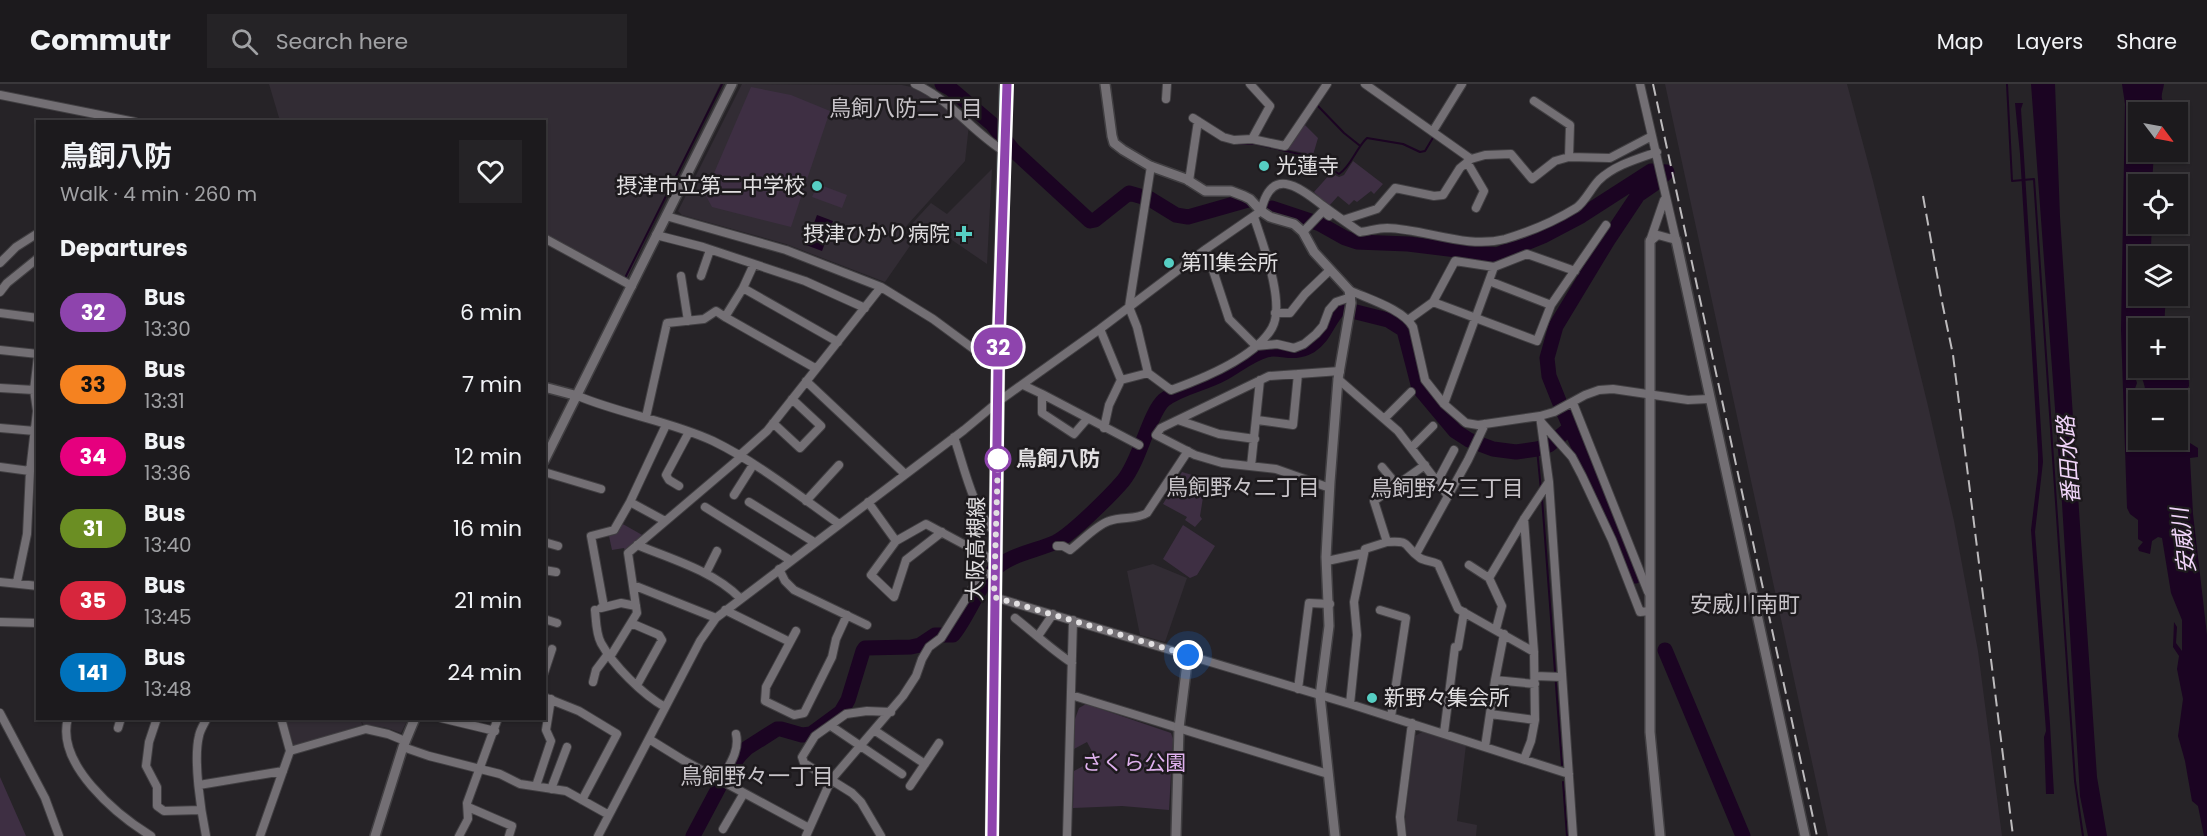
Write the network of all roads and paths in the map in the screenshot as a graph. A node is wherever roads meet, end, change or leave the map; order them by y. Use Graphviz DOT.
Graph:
graph roads {
  1 [pos="732,84"];
  2 [pos="915,84"];
  3 [pos="1006,84"];
  4 [pos="1105,84"];
  5 [pos="1167,84"];
  6 [pos="1250,84"];
  7 [pos="1264,84"];
  8 [pos="1327,84"];
  9 [pos="1365,84"];
  10 [pos="1462,84"];
  11 [pos="1640,84"];
  12 [pos="1257,91"];
  13 [pos="0,95"];
  14 [pos="1166,99"];
  15 [pos="1534,101"];
  16 [pos="125,120"];
  17 [pos="1435,133"];
  18 [pos="1652,136"];
  19 [pos="1252,139"];
  20 [pos="1005,149"];
  21 [pos="1657,152"];
  22 [pos="1569,157"];
  23 [pos="1469,161"];
  24 [pos="1151,166"];
  25 [pos="1189,181"];
  26 [pos="1664,193"];
  27 [pos="1476,208"];
  28 [pos="1257,214"];
  29 [pos="666,216"];
  30 [pos="1345,222"];
  31 [pos="1606,225"];
  32 [pos="1303,232"];
  33 [pos="36,234"];
  34 [pos="656,235"];
  35 [pos="546,239"];
  36 [pos="1676,240"];
  37 [pos="1650,241"];
  38 [pos="1206,249"];
  39 [pos="710,250"];
  40 [pos="36,260"];
  41 [pos="0,263"];
  42 [pos="754,264"];
  43 [pos="1494,267"];
  44 [pos="1329,271"];
  45 [pos="1575,272"];
  46 [pos="681,276"];
  47 [pos="701,276"];
  48 [pos="1489,281"];
  49 [pos="632,286"];
  50 [pos="881,286"];
  51 [pos="743,288"];
  52 [pos="0,292"];
  53 [pos="1350,297"];
  54 [pos="1433,302"];
  55 [pos="1551,305"];
  56 [pos="1129,307"];
  57 [pos="865,308"];
  58 [pos="0,313"];
  59 [pos="1275,314"];
  60 [pos="725,317"];
  61 [pos="36,318"];
  62 [pos="1475,318"];
  63 [pos="1408,320"];
  64 [pos="688,321"];
  65 [pos="1100,329"];
  66 [pos="838,342"];
  67 [pos="1256,346"];
  68 [pos="0,350"];
  69 [pos="36,360"];
  70 [pos="998,363"];
  71 [pos="816,368"];
  72 [pos="36,370"];
  73 [pos="1148,373"];
  74 [pos="1298,374"];
  75 [pos="1339,375"];
  76 [pos="1121,380"];
  77 [pos="1260,380"];
  78 [pos="806,381"];
  79 [pos="1023,385"];
  80 [pos="0,388"];
  81 [pos="546,388"];
  82 [pos="34,390"];
  83 [pos="1411,392"];
  84 [pos="1042,394"];
  85 [pos="1649,394"];
  86 [pos="578,396"];
  87 [pos="792,399"];
  88 [pos="1709,399"];
  89 [pos="36,400"];
  90 [pos="999,401"];
  91 [pos="1444,404"];
  92 [pos="1570,404"];
  93 [pos="646,417"];
  94 [pos="1087,419"];
  95 [pos="1384,419"];
  96 [pos="1541,419"];
  97 [pos="1178,420"];
  98 [pos="1257,420"];
  99 [pos="773,423"];
  100 [pos="36,424"];
  101 [pos="1485,424"];
  102 [pos="666,425"];
  103 [pos="1433,426"];
  104 [pos="0,428"];
  105 [pos="1104,428"];
  106 [pos="35,431"];
  107 [pos="689,432"];
  108 [pos="954,437"];
  109 [pos="1255,439"];
  110 [pos="1139,445"];
  111 [pos="1411,448"];
  112 [pos="1454,450"];
  113 [pos="1188,451"];
  114 [pos="741,456"];
  115 [pos="546,457"];
  116 [pos="753,465"];
  117 [pos="839,465"];
  118 [pos="1425,465"];
  119 [pos="1251,466"];
  120 [pos="0,467"];
  121 [pos="33,467"];
  122 [pos="1382,467"];
  123 [pos="546,472"];
  124 [pos="905,474"];
  125 [pos="1437,482"];
  126 [pos="1397,485"];
  127 [pos="679,486"];
  128 [pos="1330,488"];
  129 [pos="601,489"];
  130 [pos="1544,489"];
  131 [pos="734,495"];
  132 [pos="1448,496"];
  133 [pos="806,501"];
  134 [pos="630,502"];
  135 [pos="749,502"];
  136 [pos="868,502"];
  137 [pos="705,507"];
  138 [pos="1524,519"];
  139 [pos="665,521"];
  140 [pos="839,524"];
  141 [pos="942,532"];
  142 [pos="27,534"];
  143 [pos="996,534"];
  144 [pos="36,536"];
  145 [pos="896,541"];
  146 [pos="814,542"];
  147 [pos="1387,542"];
  148 [pos="546,543"];
  149 [pos="637,545"];
  150 [pos="558,546"];
  151 [pos="1057,546"];
  152 [pos="717,551"];
  153 [pos="1364,553"];
  154 [pos="1416,554"];
  155 [pos="790,560"];
  156 [pos="1326,561"];
  157 [pos="1469,566"];
  158 [pos="995,567"];
  159 [pos="779,568"];
  160 [pos="546,570"];
  161 [pos="556,572"];
  162 [pos="706,573"];
  163 [pos="1489,578"];
  164 [pos="1,579"];
  165 [pos="18,582"];
  166 [pos="633,585"];
  167 [pos="36,586"];
  168 [pos="1650,596"];
  169 [pos="994,597"];
  170 [pos="740,598"];
  171 [pos="1330,604"];
  172 [pos="636,606"];
  173 [pos="604,607"];
  174 [pos="725,610"];
  175 [pos="1380,610"];
  176 [pos="1650,611"];
  177 [pos="1464,612"];
  178 [pos="1053,614"];
  179 [pos="847,615"];
  180 [pos="716,618"];
  181 [pos="1015,618"];
  182 [pos="546,620"];
  183 [pos="1073,620"];
  184 [pos="0,622"];
  185 [pos="36,623"];
  186 [pos="557,623"];
  187 [pos="631,623"];
  188 [pos="867,625"];
  189 [pos="1496,629"];
  190 [pos="796,631"];
  191 [pos="1504,634"];
  192 [pos="1038,636"];
  193 [pos="790,642"];
  194 [pos="552,649"];
  195 [pos="1534,652"];
  196 [pos="609,655"];
  197 [pos="1188,655"];
  198 [pos="1072,663"];
  199 [pos="546,667"];
  200 [pos="1562,677"];
  201 [pos="1495,680"];
  202 [pos="1535,680"];
  203 [pos="593,682"];
  204 [pos="637,685"];
  205 [pos="1298,689"];
  206 [pos="1071,695"];
  207 [pos="1320,696"];
  208 [pos="548,698"];
  209 [pos="1350,704"];
  210 [pos="665,707"];
  211 [pos="891,712"];
  212 [pos="0,713"];
  213 [pos="1490,714"];
  214 [pos="1391,717"];
  215 [pos="68,720"];
  216 [pos="120,720"];
  217 [pos="156,720"];
  218 [pos="206,720"];
  219 [pos="282,720"];
  220 [pos="414,720"];
  221 [pos="449,720"];
  222 [pos="498,720"];
  223 [pos="1535,720"];
  224 [pos="1412,723"];
  225 [pos="831,726"];
  226 [pos="118,728"];
  227 [pos="1179,728"];
  228 [pos="874,730"];
  229 [pos="495,731"];
  230 [pos="1444,733"];
  231 [pos="736,734"];
  232 [pos="649,739"];
  233 [pos="939,743"];
  234 [pos="404,744"];
  235 [pos="861,746"];
  236 [pos="567,747"];
  237 [pos="1485,747"];
  238 [pos="290,751"];
  239 [pos="1524,759"];
  240 [pos="925,764"];
  241 [pos="480,768"];
  242 [pos="283,771"];
  243 [pos="902,774"];
  244 [pos="1328,774"];
  245 [pos="1569,774"];
  246 [pos="831,780"];
  247 [pos="722,781"];
  248 [pos="199,785"];
  249 [pos="536,786"];
  250 [pos="910,786"];
  251 [pos="551,789"];
  252 [pos="744,793"];
  253 [pos="582,800"];
  254 [pos="468,807"];
  255 [pos="201,810"];
  256 [pos="609,815"];
  257 [pos="723,829"];
  258 [pos="807,832"];
  259 [pos="59,836"];
  260 [pos="151,836"];
  261 [pos="206,836"];
  262 [pos="260,836"];
  263 [pos="375,836"];
  264 [pos="459,836"];
  265 [pos="509,836"];
  266 [pos="598,836"];
  267 [pos="881,836"];
  268 [pos="992,836"];
  269 [pos="1067,836"];
  270 [pos="1176,836"];
  271 [pos="1335,836"];
  272 [pos="1402,836"];
  273 [pos="1573,836"];
  274 [pos="1660,836"];
  275 [pos="1805,836"];
  1 -- 29 [label="street"];
  2 -- 20 [label="street"];
  3 -- 20 [label="main road, 大阪高槻線"];
  4 -- 24 [label="street"];
  5 -- 14 [label="street"];
  6 -- 12 [label="street"];
  7 -- 12 [label="street"];
  8 -- 19 [label="street"];
  9 -- 17 [label="street"];
  10 -- 17 [label="street"];
  11 -- 18 [label="street"];
  12 -- 19 [label="street"];
  13 -- 16 [label="street"];
  15 -- 22 [label="street"];
  17 -- 23 [label="street"];
  18 -- 21 [label="street"];
  18 -- 22 [label="street"];
  19 -- 25 [label="street"];
  20 -- 70 [label="main road, 大阪高槻線"];
  21 -- 26 [label="street"];
  21 -- 30 [label="street"];
  22 -- 23 [label="street"];
  23 -- 27 [label="street"];
  23 -- 30 [label="street"];
  24 -- 25 [label="street"];
  24 -- 56 [label="street"];
  25 -- 28 [label="street"];
  26 -- 36 [label="street"];
  26 -- 37 [label="street"];
  28 -- 30 [label="street"];
  28 -- 32 [label="street"];
  28 -- 38 [label="street"];
  28 -- 59 [label="street"];
  29 -- 34 [label="street"];
  29 -- 50 [label="street"];
  30 -- 32 [label="street"];
  31 -- 45 [label="street"];
  32 -- 44 [label="street"];
  33 -- 41 [label="street"];
  34 -- 39 [label="street"];
  34 -- 49 [label="street"];
  35 -- 49 [label="street"];
  36 -- 37 [label="street"];
  36 -- 88 [label="street"];
  37 -- 85 [label="street"];
  38 -- 56 [label="street"];
  38 -- 67 [label="street"];
  39 -- 42 [label="street"];
  39 -- 47 [label="street"];
  40 -- 52 [label="street"];
  42 -- 51 [label="street"];
  42 -- 57 [label="street"];
  43 -- 45 [label="street"];
  43 -- 48 [label="street"];
  43 -- 54 [label="street"];
  44 -- 53 [label="street"];
  44 -- 59 [label="street"];
  45 -- 55 [label="street"];
  46 -- 64 [label="street"];
  48 -- 55 [label="street"];
  48 -- 62 [label="street"];
  49 -- 86 [label="street"];
  50 -- 57 [label="street"];
  50 -- 70 [label="street"];
  51 -- 60 [label="street"];
  51 -- 66 [label="street"];
  53 -- 63 [label="street"];
  53 -- 67 [label="street"];
  53 -- 75 [label="street"];
  54 -- 62 [label="street"];
  54 -- 63 [label="street"];
  55 -- 62 [label="street"];
  56 -- 65 [label="street"];
  56 -- 73 [label="street"];
  57 -- 66 [label="street"];
  58 -- 61 [label="street"];
  59 -- 67 [label="street"];
  60 -- 64 [label="street"];
  60 -- 71 [label="street"];
  62 -- 91 [label="street"];
  63 -- 91 [label="street"];
  64 -- 93 [label="street"];
  65 -- 76 [label="street"];
  65 -- 79 [label="street"];
  66 -- 71 [label="street"];
  67 -- 73 [label="street"];
  68 -- 69 [label="street"];
  70 -- 90 [label="main road, 大阪高槻線"];
  71 -- 78 [label="street"];
  72 -- 82 [label="street"];
  73 -- 76 [label="street"];
  74 -- 75 [label="street"];
  74 -- 77 [label="street"];
  74 -- 98 [label="street"];
  75 -- 95 [label="street"];
  75 -- 128 [label="street"];
  76 -- 105 [label="street"];
  77 -- 97 [label="street"];
  77 -- 98 [label="street"];
  78 -- 87 [label="street"];
  78 -- 124 [label="street"];
  79 -- 84 [label="street"];
  79 -- 90 [label="street"];
  80 -- 82 [label="street"];
  81 -- 86 [label="street"];
  82 -- 89 [label="street"];
  83 -- 95 [label="street"];
  84 -- 94 [label="street"];
  84 -- 94 [label="street"];
  85 -- 88 [label="street"];
  85 -- 92 [label="street"];
  85 -- 168 [label="street"];
  86 -- 93 [label="street"];
  86 -- 115 [label="street"];
  87 -- 99 [label="street"];
  87 -- 99 [label="street"];
  88 -- 275 [label="street"];
  90 -- 108 [label="street"];
  90 -- 143 [label="main road, 大阪高槻線"];
  91 -- 101 [label="street"];
  92 -- 96 [label="street"];
  92 -- 168 [label="street"];
  93 -- 102 [label="street"];
  94 -- 105 [label="street"];
  95 -- 111 [label="street"];
  96 -- 101 [label="street"];
  96 -- 130 [label="street"];
  96 -- 176 [label="street"];
  97 -- 109 [label="street"];
  97 -- 113 [label="street"];
  98 -- 109 [label="street"];
  99 -- 114 [label="street"];
  100 -- 106 [label="street"];
  101 -- 132 [label="street"];
  102 -- 107 [label="street"];
  102 -- 134 [label="street"];
  103 -- 111 [label="street"];
  104 -- 106 [label="street"];
  105 -- 110 [label="street"];
  106 -- 121 [label="street"];
  107 -- 114 [label="street"];
  107 -- 127 [label="street"];
  108 -- 124 [label="street"];
  108 -- 143 [label="street"];
  109 -- 119 [label="street"];
  111 -- 118 [label="street"];
  112 -- 125 [label="street"];
  113 -- 119 [label="street"];
  113 -- 151 [label="street"];
  114 -- 116 [label="street"];
  114 -- 139 [label="street"];
  116 -- 131 [label="street"];
  116 -- 133 [label="street"];
  117 -- 133 [label="street"];
  118 -- 125 [label="street"];
  118 -- 126 [label="street"];
  119 -- 128 [label="street"];
  120 -- 121 [label="street"];
  121 -- 142 [label="street"];
  122 -- 126 [label="street"];
  123 -- 129 [label="street"];
  124 -- 136 [label="street"];
  125 -- 132 [label="street"];
  126 -- 147 [label="street"];
  128 -- 156 [label="street"];
  130 -- 138 [label="street"];
  130 -- 200 [label="street"];
  132 -- 154 [label="street"];
  133 -- 140 [label="street"];
  134 -- 139 [label="street"];
  134 -- 173 [label="street"];
  135 -- 146 [label="street"];
  136 -- 140 [label="street"];
  136 -- 145 [label="street"];
  137 -- 155 [label="street"];
  138 -- 163 [label="street"];
  138 -- 195 [label="street"];
  139 -- 149 [label="street"];
  140 -- 146 [label="street"];
  141 -- 145 [label="street"];
  141 -- 145 [label="street"];
  141 -- 158 [label="street"];
  142 -- 144 [label="street"];
  142 -- 165 [label="street"];
  143 -- 158 [label="main road, 大阪高槻線"];
  146 -- 155 [label="street"];
  147 -- 153 [label="street"];
  147 -- 154 [label="street"];
  148 -- 150 [label="street"];
  149 -- 162 [label="street"];
  149 -- 166 [label="street"];
  152 -- 162 [label="street"];
  153 -- 156 [label="street"];
  153 -- 209 [label="street"];
  154 -- 177 [label="street"];
  155 -- 159 [label="street"];
  156 -- 171 [label="street"];
  157 -- 163 [label="street"];
  158 -- 169 [label="main road, 大阪高槻線"];
  158 -- 211 [label="street"];
  159 -- 170 [label="street"];
  159 -- 179 [label="street"];
  160 -- 161 [label="street"];
  162 -- 170 [label="street"];
  163 -- 189 [label="street"];
  164 -- 165 [label="street"];
  165 -- 167 [label="street"];
  166 -- 172 [label="street"];
  166 -- 180 [label="street"];
  168 -- 176 [label="street"];
  169 -- 178 [label="street"];
  169 -- 268 [label="main road, 大阪高槻線"];
  170 -- 174 [label="street"];
  171 -- 205 [label="street"];
  171 -- 207 [label="street"];
  172 -- 173 [label="street"];
  172 -- 187 [label="street"];
  173 -- 196 [label="street"];
  174 -- 180 [label="street"];
  174 -- 193 [label="street"];
  175 -- 214 [label="street"];
  176 -- 274 [label="street"];
  177 -- 189 [label="street"];
  177 -- 230 [label="street"];
  178 -- 183 [label="street"];
  178 -- 192 [label="street"];
  179 -- 188 [label="street"];
  179 -- 193 [label="street"];
  180 -- 210 [label="street"];
  181 -- 192 [label="street"];
  182 -- 186 [label="street"];
  183 -- 197 [label="street"];
  183 -- 198 [label="street"];
  184 -- 185 [label="street"];
  187 -- 196 [label="street"];
  187 -- 204 [label="street"];
  189 -- 191 [label="street"];
  190 -- 193 [label="street"];
  191 -- 195 [label="street"];
  191 -- 201 [label="street"];
  192 -- 198 [label="street"];
  194 -- 199 [label="street"];
  195 -- 202 [label="street"];
  196 -- 203 [label="street"];
  196 -- 204 [label="street"];
  197 -- 205 [label="street"];
  197 -- 227 [label="street"];
  198 -- 206 [label="street"];
  200 -- 202 [label="street"];
  200 -- 245 [label="street"];
  201 -- 202 [label="street"];
  201 -- 213 [label="street"];
  202 -- 223 [label="street"];
  204 -- 210 [label="street"];
  205 -- 207 [label="street"];
  206 -- 227 [label="street"];
  206 -- 269 [label="street"];
  207 -- 209 [label="street"];
  207 -- 244 [label="street"];
  208 -- 249 [label="street"];
  208 -- 253 [label="street"];
  209 -- 214 [label="street"];
  210 -- 232 [label="street"];
  211 -- 225 [label="street"];
  211 -- 228 [label="street"];
  212 -- 259 [label="street"];
  213 -- 223 [label="street"];
  213 -- 237 [label="street"];
  214 -- 224 [label="street"];
  215 -- 260 [label="street"];
  216 -- 226 [label="street"];
  217 -- 255 [label="street"];
  218 -- 248 [label="street"];
  219 -- 238 [label="street"];
  220 -- 234 [label="street"];
  221 -- 229 [label="street"];
  222 -- 229 [label="street"];
  223 -- 239 [label="street"];
  224 -- 230 [label="street"];
  224 -- 272 [label="street"];
  225 -- 235 [label="street"];
  225 -- 246 [label="street"];
  227 -- 244 [label="street"];
  227 -- 270 [label="street"];
  228 -- 235 [label="street"];
  228 -- 240 [label="street"];
  229 -- 241 [label="street"];
  230 -- 237 [label="street"];
  231 -- 247 [label="street"];
  232 -- 247 [label="street"];
  232 -- 256 [label="street"];
  233 -- 240 [label="street"];
  234 -- 238 [label="street"];
  234 -- 241 [label="street"];
  234 -- 263 [label="street"];
  235 -- 243 [label="street"];
  235 -- 246 [label="street"];
  236 -- 251 [label="street"];
  237 -- 239 [label="street"];
  238 -- 242 [label="street"];
  239 -- 245 [label="street"];
  240 -- 250 [label="street"];
  241 -- 249 [label="street"];
  241 -- 254 [label="street"];
  242 -- 248 [label="street"];
  242 -- 262 [label="street"];
  244 -- 271 [label="street"];
  245 -- 273 [label="street"];
  246 -- 258 [label="street"];
  246 -- 267 [label="street"];
  247 -- 252 [label="street"];
  248 -- 255 [label="street"];
  249 -- 251 [label="street"];
  251 -- 253 [label="street"];
  252 -- 257 [label="street"];
  252 -- 258 [label="street"];
  253 -- 256 [label="street"];
  254 -- 264 [label="street"];
  254 -- 265 [label="street"];
  255 -- 261 [label="street"];
  256 -- 266 [label="street"];
}
